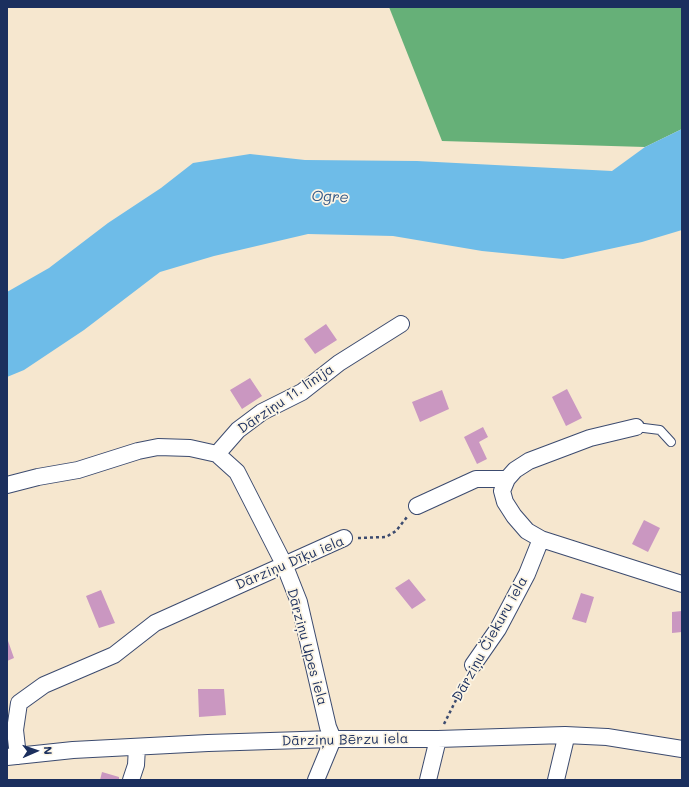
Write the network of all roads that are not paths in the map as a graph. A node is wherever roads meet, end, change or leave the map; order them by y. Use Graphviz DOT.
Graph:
graph roads {
  1 [pos="402,324"];
  2 [pos="636,427"];
  3 [pos="671,442"];
  4 [pos="217,454"];
  5 [pos="507,479"];
  6 [pos="7,485"];
  7 [pos="417,506"];
  8 [pos="344,538"];
  9 [pos="541,539"];
  10 [pos="284,564"];
  11 [pos="682,584"];
  12 [pos="473,665"];
  13 [pos="565,735"];
  14 [pos="333,739"];
  15 [pos="438,739"];
  16 [pos="137,747"];
  17 [pos="682,749"];
  18 [pos="12,756"];
  19 [pos="131,780"];
  20 [pos="316,780"];
  21 [pos="428,780"];
  22 [pos="556,780"];
  1 -- 4 [label="street, Dārziņu 11. līnija"];
  2 -- 3 [label="lane"];
  2 -- 5 [label="street"];
  4 -- 6 [label="street, Dārziņu Upes iela"];
  4 -- 10 [label="street, Dārziņu Upes iela"];
  5 -- 7 [label="street"];
  5 -- 9 [label="street"];
  8 -- 10 [label="street, Dārziņu Dīķu iela"];
  9 -- 11 [label="street"];
  9 -- 12 [label="street, Dārziņu Čiekuru iela"];
  10 -- 14 [label="street, Dārziņu Upes iela"];
  10 -- 18 [label="street, Dārziņu Dīķu iela"];
  13 -- 15 [label="street, Dārziņu Bērzu iela"];
  13 -- 17 [label="street, Dārziņu Bērzu iela"];
  13 -- 22 [label="street"];
  14 -- 15 [label="street, Dārziņu Bērzu iela"];
  14 -- 16 [label="street, Dārziņu Bērzu iela"];
  14 -- 20 [label="street"];
  15 -- 21 [label="street"];
  16 -- 18 [label="street, Dārziņu Bērzu iela"];
  16 -- 19 [label="street"];
}
